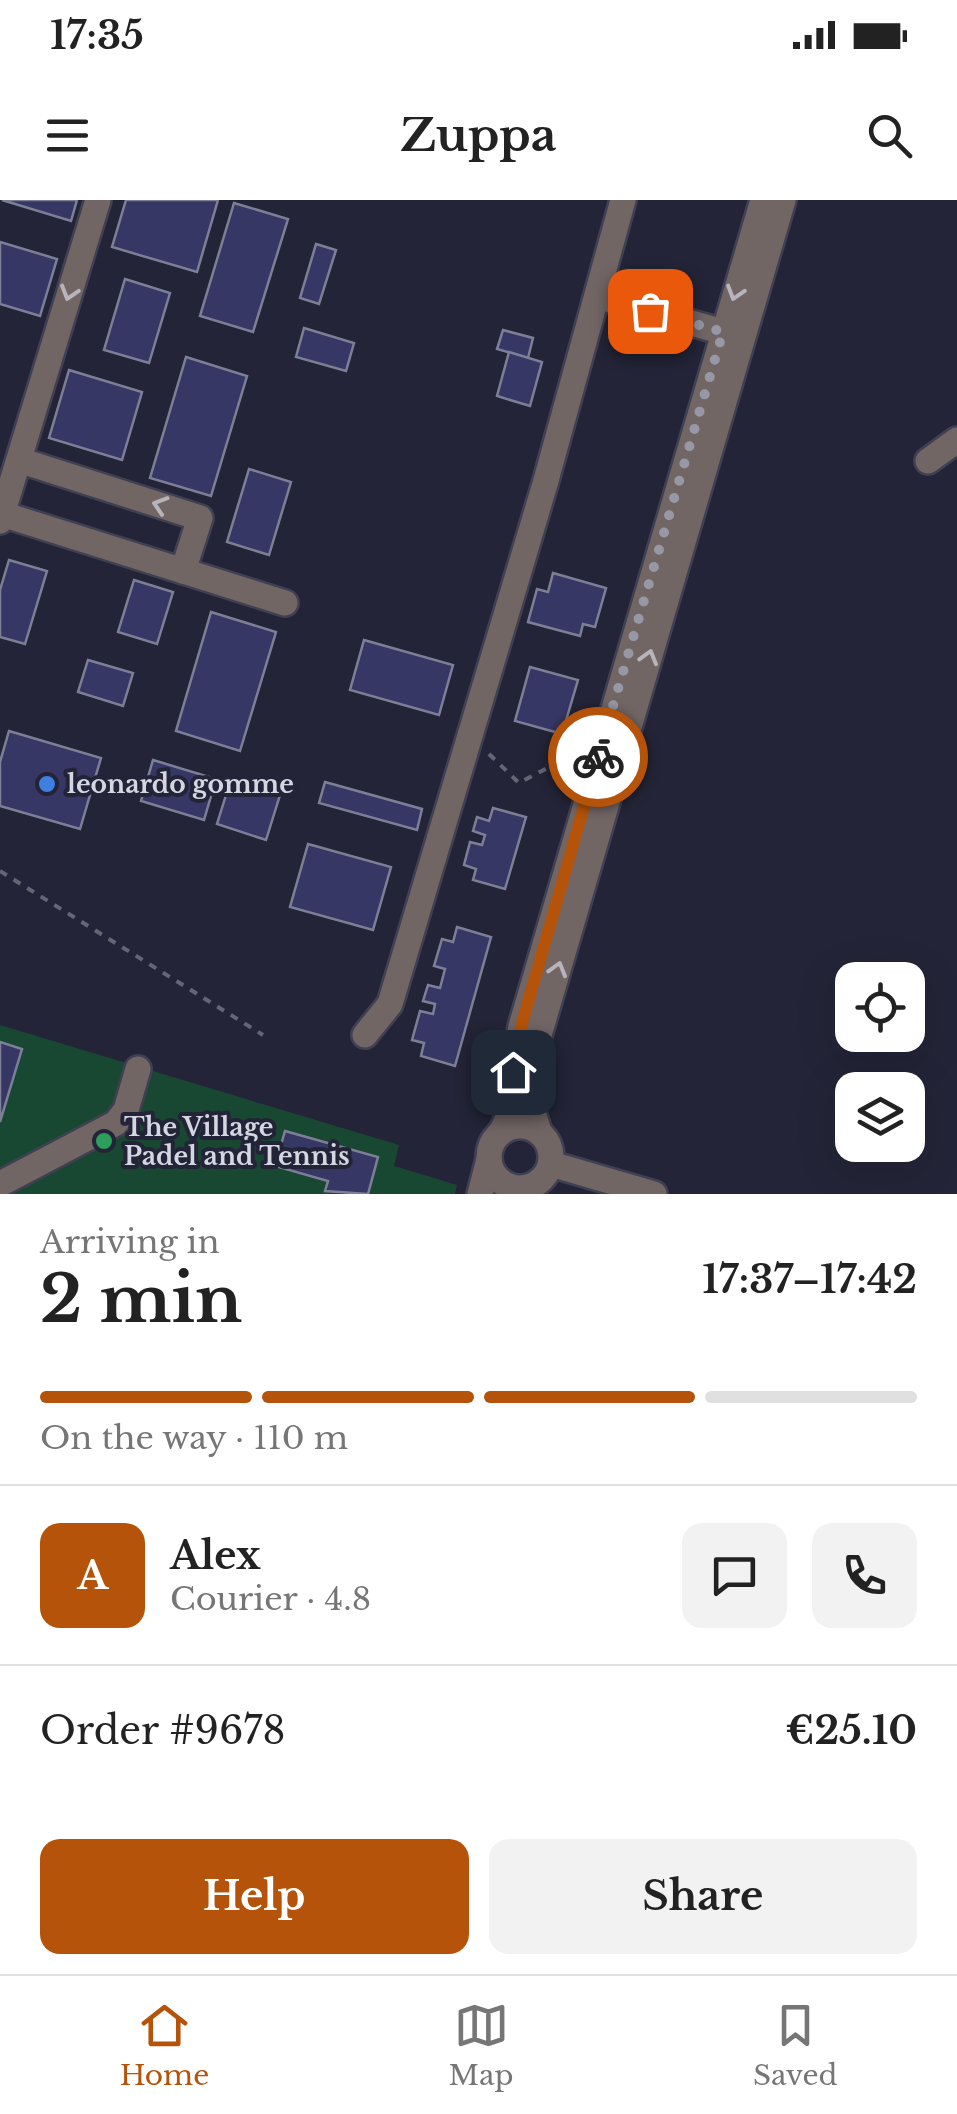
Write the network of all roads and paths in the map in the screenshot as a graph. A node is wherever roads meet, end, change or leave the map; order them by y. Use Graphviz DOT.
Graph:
graph roads {
  1 [pos="98,200"];
  2 [pos="624,200"];
  3 [pos="763,200"];
  4 [pos="783,200"];
  5 [pos="597,296"];
  6 [pos="723,332"];
  7 [pos="957,440"];
  8 [pos="18,460"];
  9 [pos="928,460"];
  10 [pos="1,517"];
  11 [pos="183,571"];
  12 [pos="285,603"];
  13 [pos="466,746"];
  14 [pos="576,781"];
  15 [pos="0,871"];
  16 [pos="365,1035"];
  17 [pos="263,1036"];
  18 [pos="138,1070"];
  19 [pos="501,1132"];
  20 [pos="539,1132"];
  21 [pos="490,1160"];
  22 [pos="550,1164"];
  23 [pos="0,1184"];
  24 [pos="520,1191"];
  25 [pos="480,1194"];
  26 [pos="654,1194"];
  1 -- 8 [label="street, one-way"];
  2 -- 5 [label="street"];
  3 -- 6 [label="street, one-way"];
  20 -- 4 [label="street, one-way"];
  5 -- 6 [label="street"];
  5 -- 13 [label="street"];
  6 -- 19 [label="street"];
  7 -- 9 [label="street"];
  8 -- 10 [label="street"];
  11 -- 8 [label="street, one-way"];
  10 -- 11 [label="street"];
  11 -- 12 [label="street"];
  13 -- 14 [label="path"];
  13 -- 16 [label="street"];
  15 -- 17 [label="path"];
  18 -- 23 [label="street"];
  19 -- 20 [label="street"];
  19 -- 21 [label="street"];
  20 -- 22 [label="street"];
  21 -- 24 [label="street"];
  21 -- 25 [label="street"];
  22 -- 24 [label="street"];
  22 -- 26 [label="street"];
}
